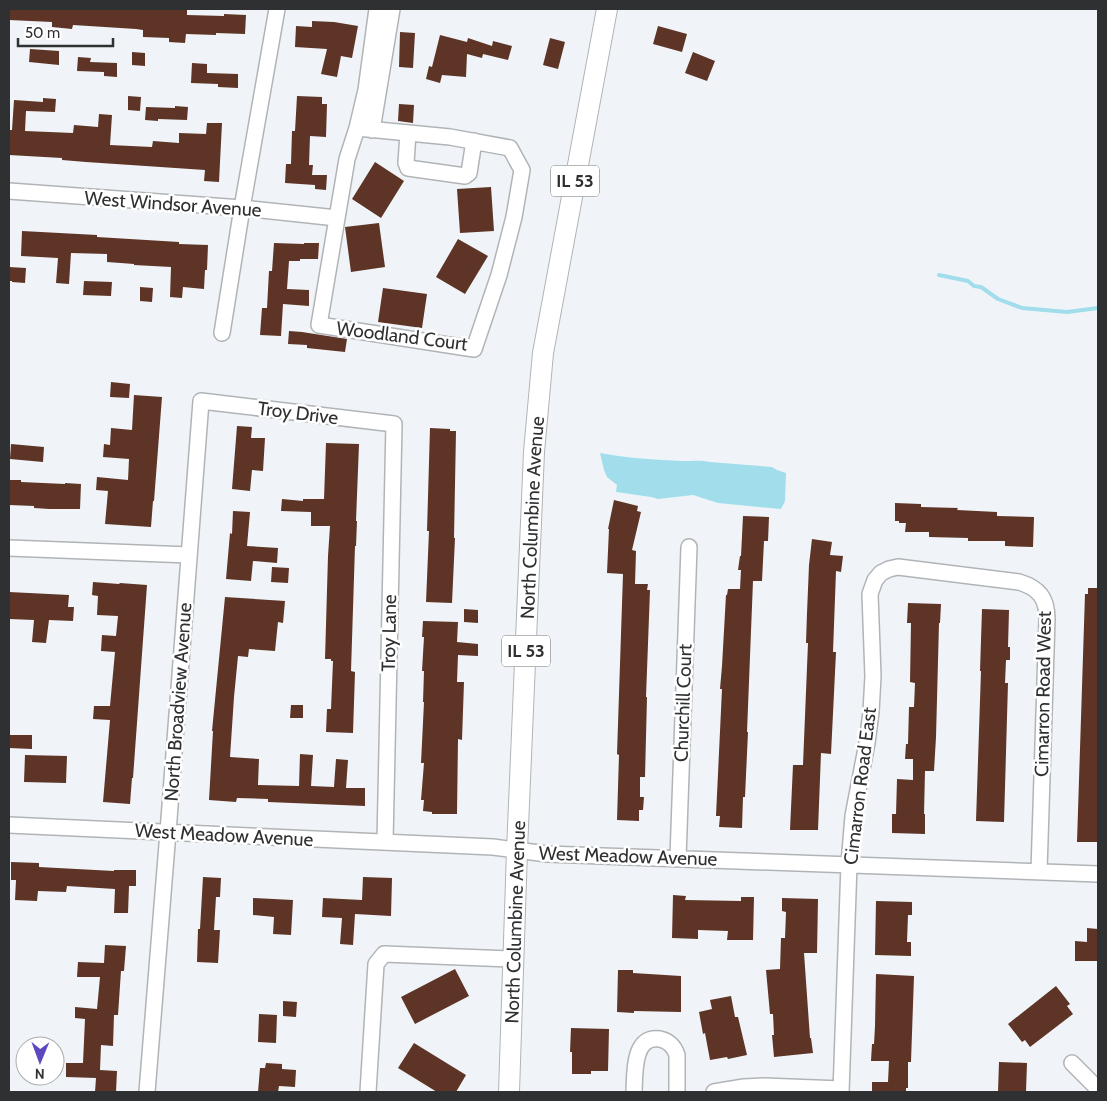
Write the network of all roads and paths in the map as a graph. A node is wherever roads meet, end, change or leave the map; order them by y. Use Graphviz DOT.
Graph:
graph roads {
  1 [pos="277,9"];
  2 [pos="377,9"];
  3 [pos="392,9"];
  4 [pos="603,9"];
  5 [pos="357,128"];
  6 [pos="372,130"];
  7 [pos="408,133"];
  8 [pos="474,141"];
  9 [pos="9,191"];
  10 [pos="242,208"];
  11 [pos="337,218"];
  12 [pos="222,332"];
  13 [pos="201,401"];
  14 [pos="394,424"];
  15 [pos="689,547"];
  16 [pos="9,548"];
  17 [pos="189,555"];
  18 [pos="939,572"];
  19 [pos="9,825"];
  20 [pos="168,832"];
  21 [pos="385,842"];
  22 [pos="517,850"];
  23 [pos="678,858"];
  24 [pos="849,864"];
  25 [pos="1039,871"];
  26 [pos="1098,874"];
  27 [pos="513,960"];
  28 [pos="1072,1063"];
  29 [pos="1098,1089"];
  30 [pos="841,1091"];
  31 [pos="147,1092"];
  32 [pos="368,1092"];
  33 [pos="509,1092"];
  34 [pos="634,1092"];
  35 [pos="677,1092"];
  36 [pos="714,1092"];
  1 -- 10 [label="street"];
  2 -- 5 [label="street"];
  3 -- 6 [label="street"];
  4 -- 22 [label="main road, North Columbine Avenue / IL 53"];
  5 -- 6 [label="street, Woodland Court"];
  5 -- 11 [label="street, Woodland Court"];
  6 -- 7 [label="street, Woodland Court"];
  7 -- 8 [label="street, Woodland Court"];
  7 -- 8 [label="street"];
  8 -- 11 [label="street, Woodland Court"];
  9 -- 10 [label="street, West Windsor Avenue"];
  10 -- 11 [label="street, West Windsor Avenue"];
  10 -- 12 [label="street"];
  13 -- 14 [label="street, Troy Drive"];
  13 -- 17 [label="street, North Broadview Avenue"];
  14 -- 21 [label="street, Troy Lane"];
  15 -- 23 [label="street, Churchill Court"];
  16 -- 17 [label="street"];
  17 -- 20 [label="street, North Broadview Avenue"];
  18 -- 24 [label="street, Cimarron Road East"];
  18 -- 25 [label="street, Cimarron Road West"];
  19 -- 20 [label="street, West Meadow Avenue"];
  20 -- 21 [label="street, West Meadow Avenue"];
  20 -- 31 [label="street, North Broadview Avenue"];
  21 -- 22 [label="street, West Meadow Avenue"];
  22 -- 23 [label="street, West Meadow Avenue"];
  22 -- 27 [label="main road, North Columbine Avenue / IL 53"];
  23 -- 24 [label="street, West Meadow Avenue"];
  24 -- 25 [label="street, West Meadow Avenue"];
  24 -- 30 [label="street, Cimarron Road East"];
  25 -- 26 [label="street, West Meadow Avenue"];
  27 -- 32 [label="street"];
  27 -- 33 [label="main road, North Columbine Avenue / IL 53"];
  28 -- 29 [label="street"];
  30 -- 36 [label="street"];
  34 -- 35 [label="street"];
}
